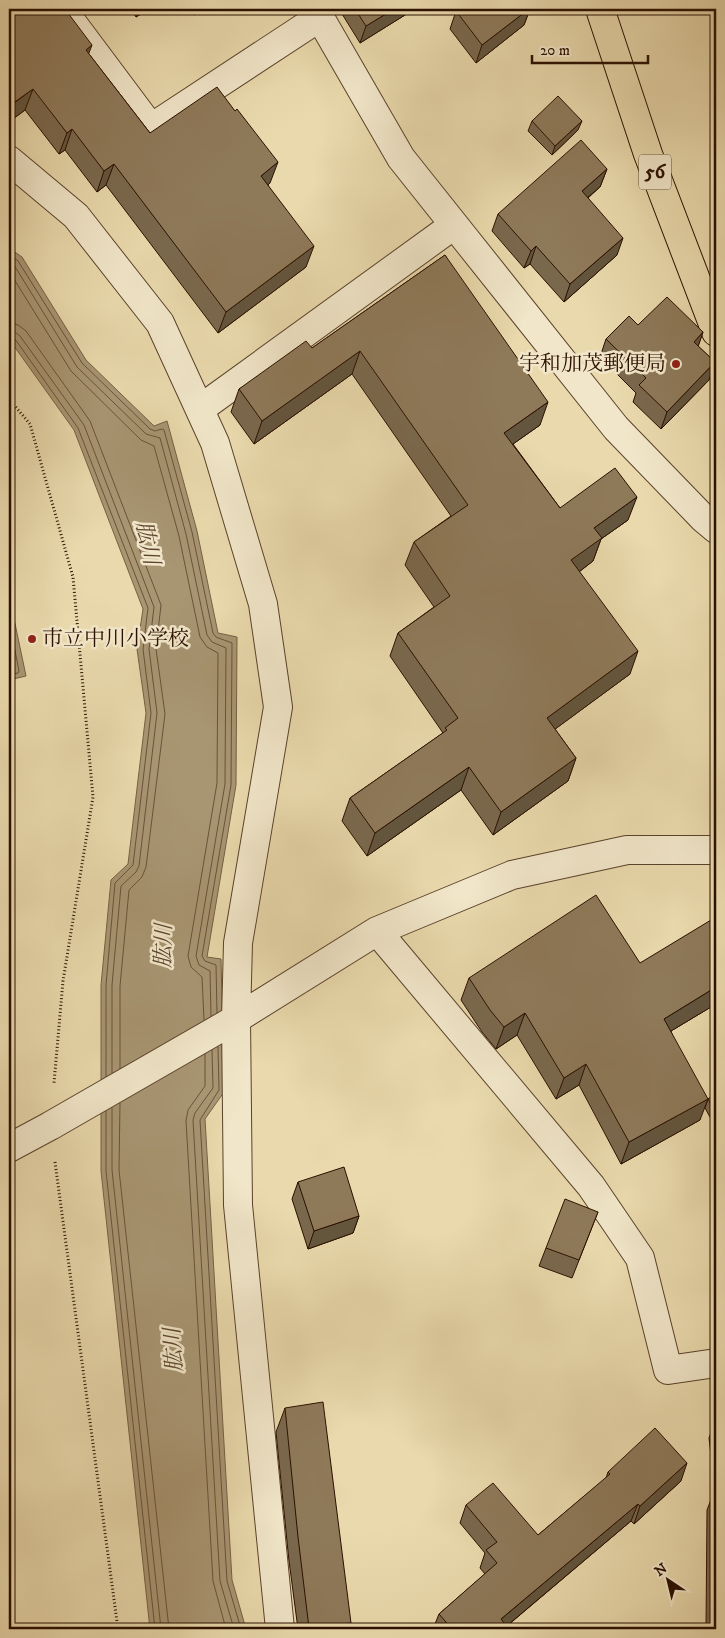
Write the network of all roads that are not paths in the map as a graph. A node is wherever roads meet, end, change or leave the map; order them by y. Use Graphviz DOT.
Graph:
graph roads {
  1 [pos="62,9"];
  2 [pos="600,9"];
  3 [pos="318,13"];
  4 [pos="9,160"];
  5 [pos="454,224"];
  6 [pos="716,332"];
  7 [pos="200,409"];
  8 [pos="716,529"];
  9 [pos="716,850"];
  10 [pos="377,931"];
  11 [pos="232,1021"];
  12 [pos="9,1148"];
  13 [pos="716,1363"];
  14 [pos="280,1629"];
  1 -- 3 [label="street"];
  2 -- 6 [label="highway, 56"];
  3 -- 5 [label="street"];
  4 -- 7 [label="street"];
  5 -- 7 [label="street"];
  5 -- 8 [label="street"];
  7 -- 11 [label="street"];
  9 -- 10 [label="street"];
  10 -- 11 [label="street"];
  10 -- 13 [label="street"];
  11 -- 12 [label="street"];
  11 -- 14 [label="street"];
}
